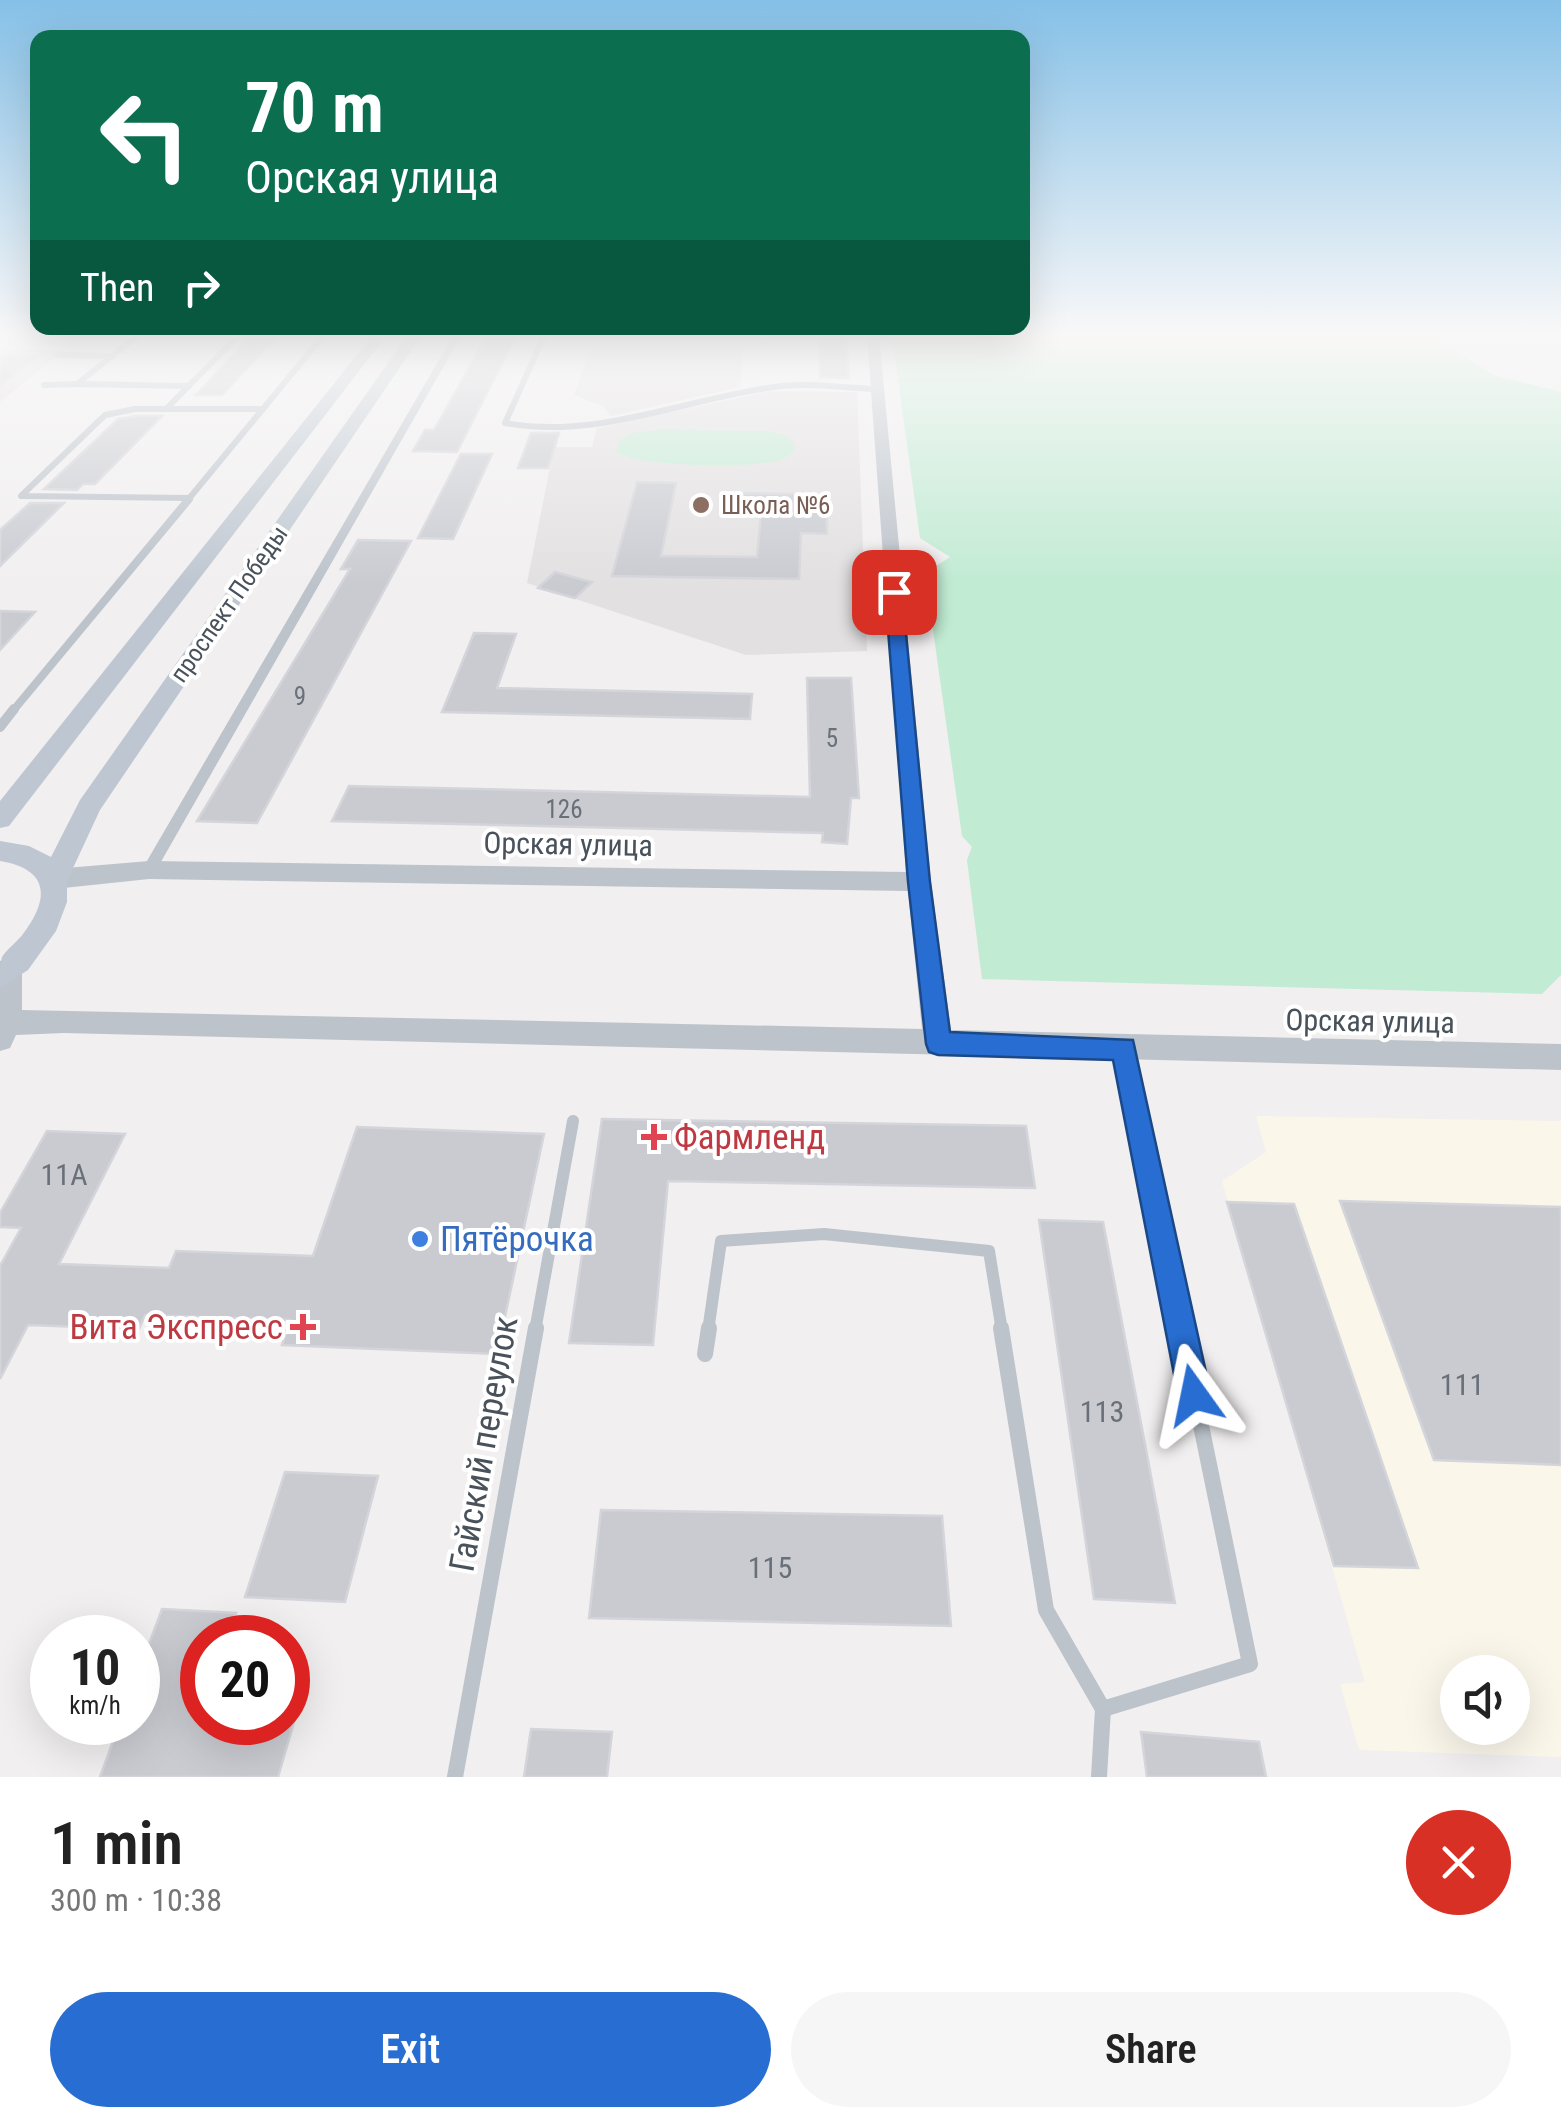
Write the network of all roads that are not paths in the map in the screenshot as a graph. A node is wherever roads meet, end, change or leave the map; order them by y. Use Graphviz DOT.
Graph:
graph roads {
  1 [pos="103,419"];
  2 [pos="255,419"];
  3 [pos="313,419"];
  4 [pos="357,419"];
  5 [pos="409,419"];
  6 [pos="508,419"];
  7 [pos="618,419"];
  8 [pos="878,419"];
  9 [pos="189,498"];
  10 [pos="0,727"];
  11 [pos="0,818"];
  12 [pos="0,851"];
  13 [pos="149,870"];
  14 [pos="54,879"];
  15 [pos="919,882"];
  16 [pos="4,972"];
  17 [pos="3,1028"];
  18 [pos="938,1044"];
  19 [pos="1124,1048"];
  20 [pos="1561,1057"];
  21 [pos="573,1121"];
  22 [pos="705,1354"];
  23 [pos="1103,1710"];
  24 [pos="455,1777"];
  25 [pos="1099,1777"];
  1 -- 9 [label="lane"];
  2 -- 9 [label="lane"];
  3 -- 11 [label="main road, проспект Победы"];
  4 -- 14 [label="main road, проспект Победы"];
  5 -- 13 [label="street"];
  6 -- 7 [label="lane"];
  8 -- 15 [label="street"];
  9 -- 10 [label="lane"];
  12 -- 14 [label="main road"];
  13 -- 14 [label="street, Орская улица"];
  13 -- 15 [label="street, Орская улица"];
  14 -- 16 [label="main road, проспект Победы"];
  15 -- 18 [label="street"];
  16 -- 17 [label="street"];
  17 -- 18 [label="street, Орская улица"];
  18 -- 19 [label="street, Орская улица"];
  19 -- 20 [label="street, Орская улица"];
  19 -- 23 [label="lane"];
  21 -- 24 [label="lane, Гайский переулок"];
  22 -- 23 [label="lane"];
  23 -- 25 [label="lane"];
}
